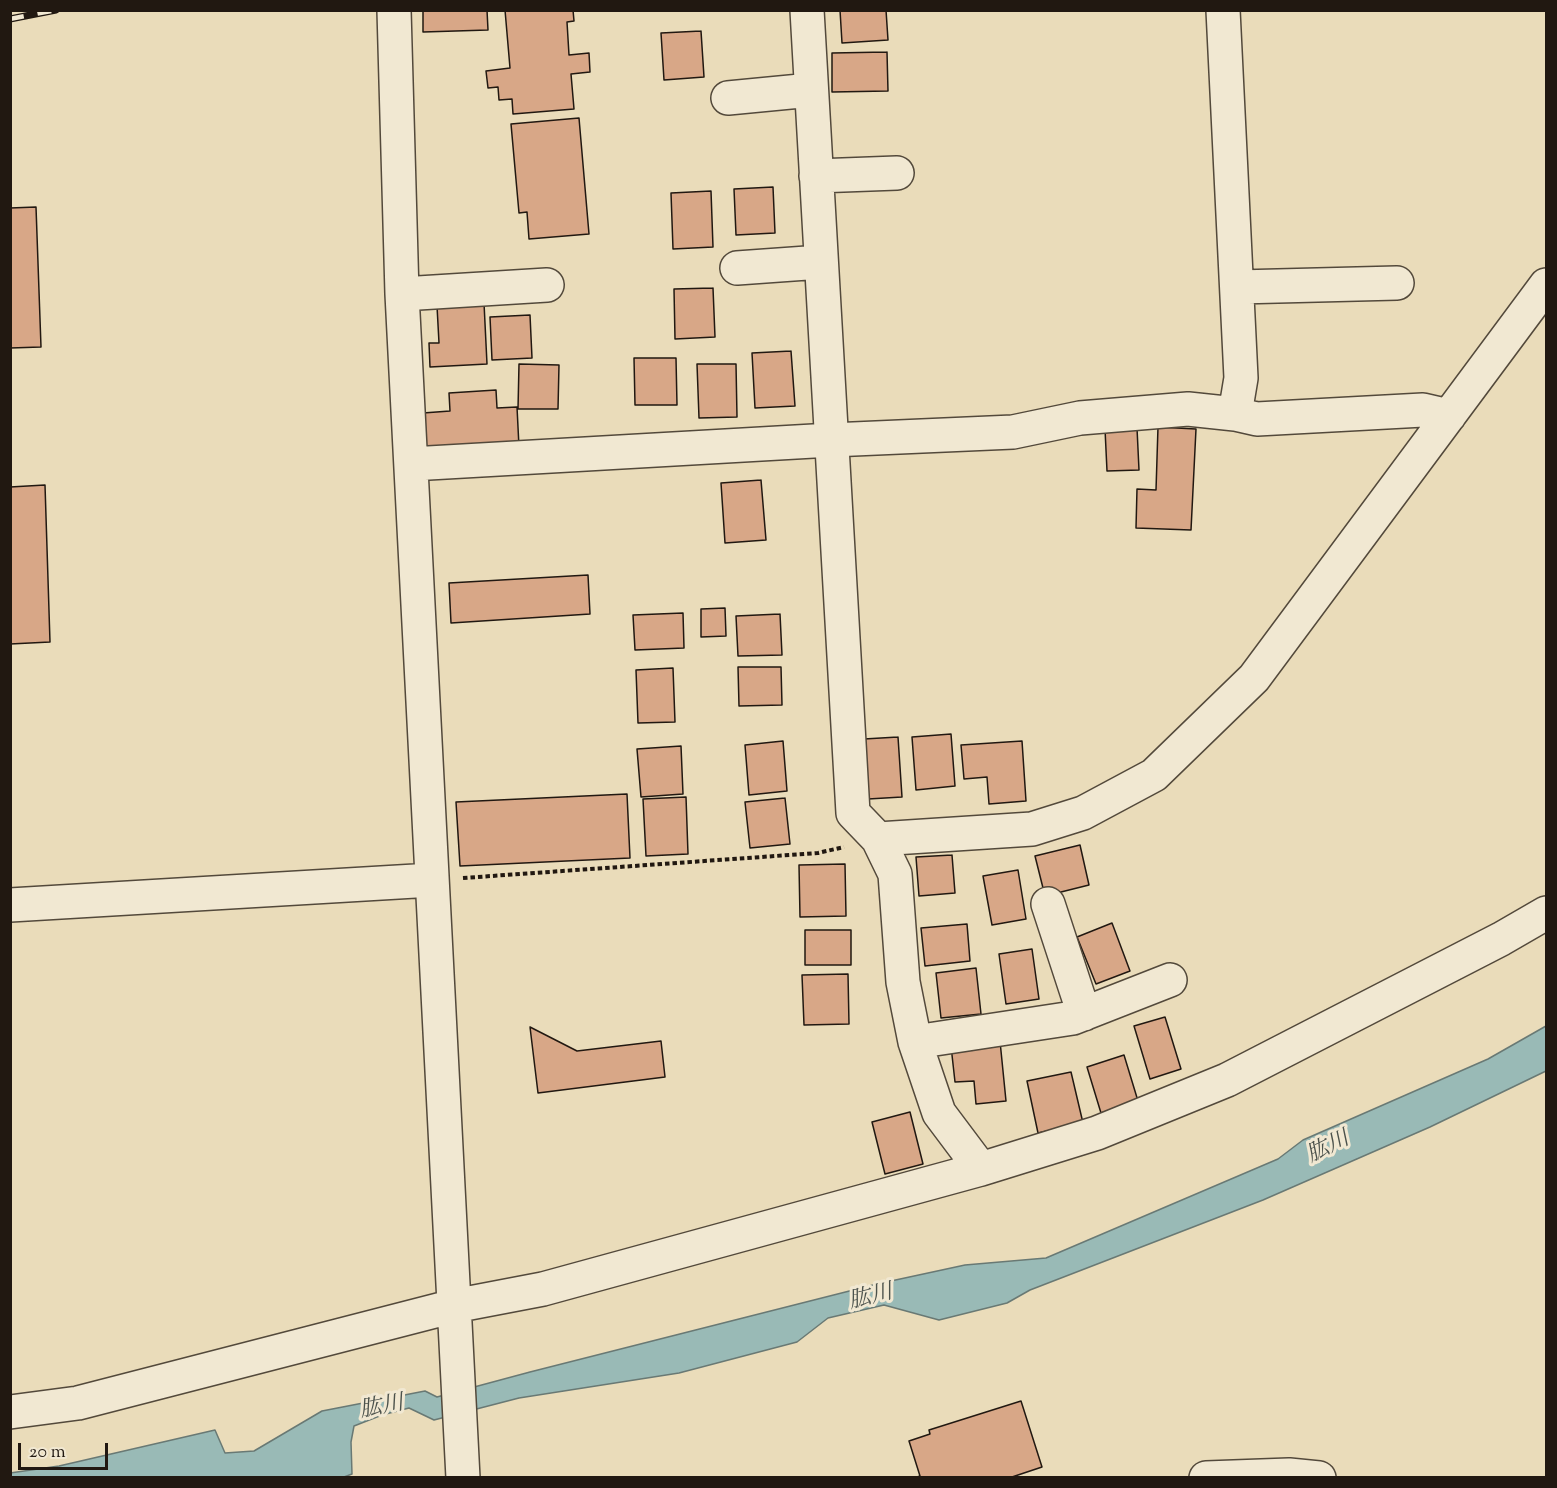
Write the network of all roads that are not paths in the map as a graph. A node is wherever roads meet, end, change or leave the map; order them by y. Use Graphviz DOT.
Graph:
graph roads {
  1 [pos="394,10"];
  2 [pos="807,10"];
  3 [pos="1223,10"];
  4 [pos="811,90"];
  5 [pos="728,98"];
  6 [pos="897,173"];
  7 [pos="816,176"];
  8 [pos="821,262"];
  9 [pos="736,268"];
  10 [pos="1397,283"];
  11 [pos="547,285"];
  12 [pos="1546,285"];
  13 [pos="1238,287"];
  14 [pos="402,294"];
  15 [pos="1235,414"];
  16 [pos="1449,416"];
  17 [pos="831,440"];
  18 [pos="411,464"];
  19 [pos="878,839"];
  20 [pos="432,880"];
  21 [pos="1048,904"];
  22 [pos="10,905"];
  23 [pos="1546,913"];
  24 [pos="1170,980"];
  25 [pos="1084,1014"];
  26 [pos="915,1042"];
  27 [pos="981,1169"];
  28 [pos="455,1315"];
  29 [pos="10,1412"];
  30 [pos="463,1478"];
  31 [pos="1206,1478"];
  32 [pos="1319,1478"];
  1 -- 14 [label="street"];
  2 -- 4 [label="street"];
  3 -- 13 [label="street"];
  4 -- 5 [label="street"];
  4 -- 7 [label="street"];
  6 -- 7 [label="street"];
  7 -- 8 [label="street"];
  8 -- 9 [label="street"];
  8 -- 17 [label="street"];
  10 -- 13 [label="street"];
  11 -- 14 [label="street"];
  12 -- 16 [label="street"];
  13 -- 15 [label="street"];
  14 -- 18 [label="street"];
  15 -- 16 [label="street"];
  15 -- 17 [label="street"];
  16 -- 19 [label="street"];
  17 -- 18 [label="street"];
  17 -- 19 [label="street"];
  18 -- 20 [label="street"];
  19 -- 26 [label="street"];
  20 -- 22 [label="street"];
  20 -- 28 [label="street"];
  21 -- 25 [label="street"];
  23 -- 27 [label="street"];
  24 -- 25 [label="street"];
  25 -- 26 [label="street"];
  26 -- 27 [label="street"];
  27 -- 28 [label="street"];
  28 -- 29 [label="street"];
  28 -- 30 [label="street"];
  31 -- 32 [label="street"];
}
